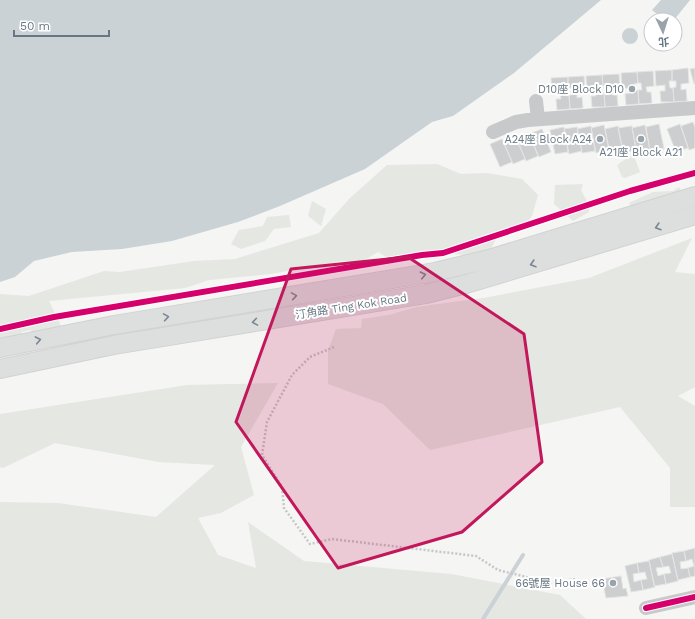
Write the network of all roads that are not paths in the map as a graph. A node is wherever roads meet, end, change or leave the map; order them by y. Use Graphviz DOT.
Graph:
graph roads {
  1 [pos="536,101"];
  2 [pos="695,108"];
  3 [pos="538,119"];
  4 [pos="493,132"];
  5 [pos="695,196"];
  6 [pos="695,216"];
  7 [pos="0,348"];
  8 [pos="0,369"];
  9 [pos="695,597"];
  10 [pos="646,608"];
  1 -- 3 [label="street"];
  2 -- 3 [label="street"];
  3 -- 4 [label="street"];
  7 -- 5 [label="main road, 汀角路 Ting Kok Road, one-way"];
  6 -- 8 [label="main road, 汀角路 Ting Kok Road, one-way"];
  9 -- 10 [label="street"];
}
